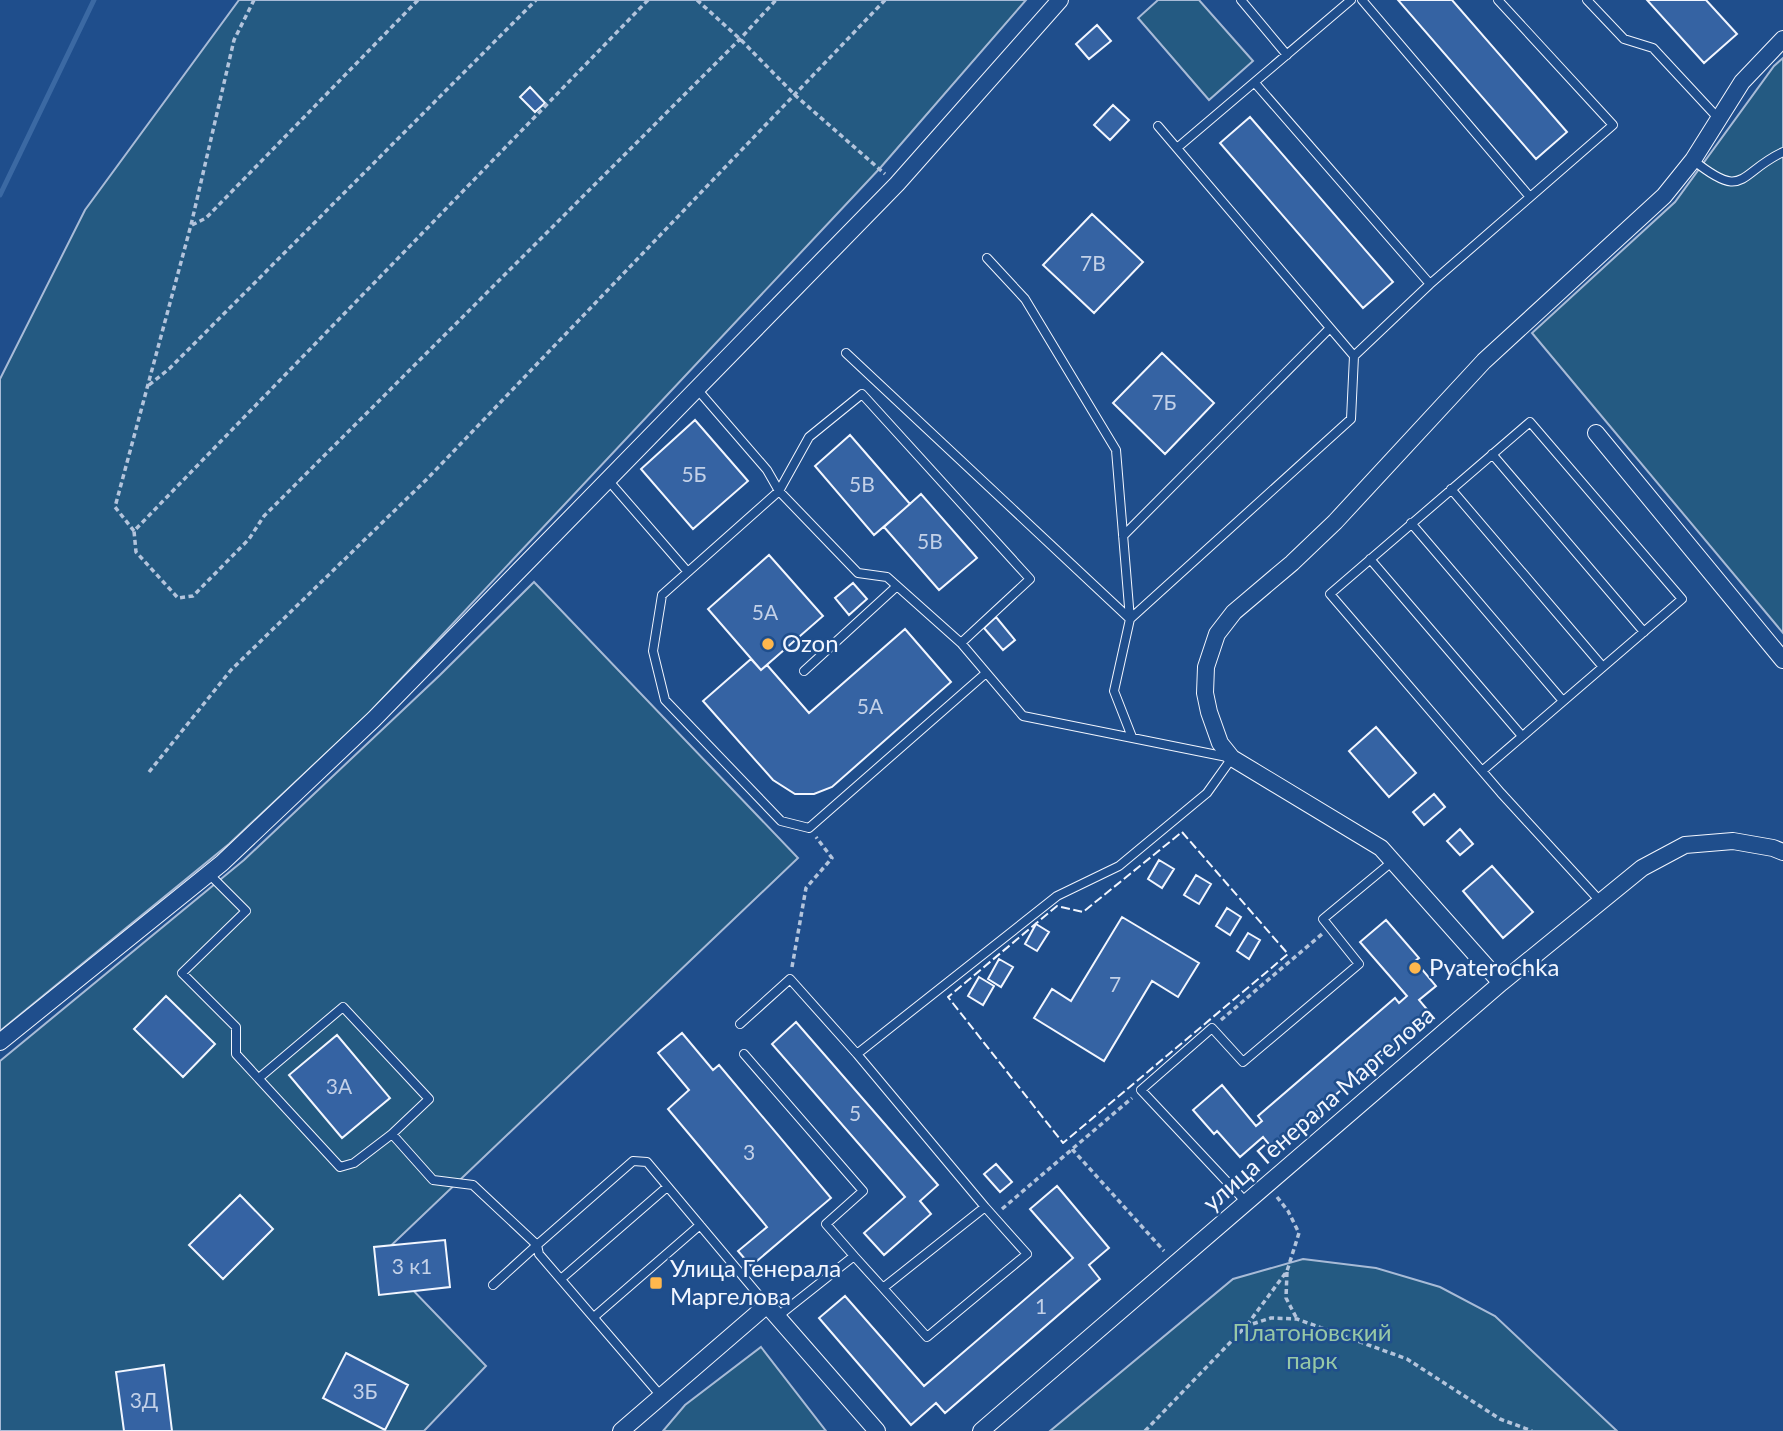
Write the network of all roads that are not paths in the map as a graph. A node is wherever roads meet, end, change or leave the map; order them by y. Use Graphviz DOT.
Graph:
graph roads {
  1 [pos="1060,0"];
  2 [pos="1241,0"];
  3 [pos="1351,0"];
  4 [pos="1362,0"];
  5 [pos="1498,0"];
  6 [pos="1587,0"];
  7 [pos="1783,39"];
  8 [pos="1287,55"];
  9 [pos="1255,83"];
  10 [pos="1718,118"];
  11 [pos="1158,126"];
  12 [pos="1177,148"];
  13 [pos="1783,152"];
  14 [pos="1693,160"];
  15 [pos="1530,197"];
  16 [pos="987,258"];
  17 [pos="1430,284"];
  18 [pos="1330,328"];
  19 [pos="846,353"];
  20 [pos="1354,356"];
  21 [pos="697,389"];
  22 [pos="1596,433"];
  23 [pos="1492,454"];
  24 [pos="608,480"];
  25 [pos="1451,489"];
  26 [pos="779,491"];
  27 [pos="1412,523"];
  28 [pos="1124,536"];
  29 [pos="1370,559"];
  30 [pos="687,571"];
  31 [pos="897,586"];
  32 [pos="1130,619"];
  33 [pos="1644,632"];
  34 [pos="961,643"];
  35 [pos="1783,660"];
  36 [pos="1603,667"];
  37 [pos="804,671"];
  38 [pos="986,673"];
  39 [pos="1563,701"];
  40 [pos="1522,736"];
  41 [pos="1132,737"];
  42 [pos="1232,758"];
  43 [pos="1482,771"];
  44 [pos="1783,852"];
  45 [pos="1393,861"];
  46 [pos="208,873"];
  47 [pos="1600,901"];
  48 [pos="1501,983"];
  49 [pos="740,1024"];
  50 [pos="0,1042"];
  51 [pos="744,1054"];
  52 [pos="857,1054"];
  53 [pos="259,1078"];
  54 [pos="392,1134"];
  55 [pos="667,1186"];
  56 [pos="1245,1201"];
  57 [pos="985,1207"];
  58 [pos="700,1225"];
  59 [pos="537,1245"];
  60 [pos="855,1256"];
  61 [pos="561,1279"];
  62 [pos="493,1284"];
  63 [pos="883,1287"];
  64 [pos="772,1311"];
  65 [pos="594,1317"];
  66 [pos="661,1396"];
  67 [pos="621,1431"];
  68 [pos="877,1431"];
  69 [pos="981,1431"];
  1 -- 21 [label="street"];
  2 -- 8 [label="lane"];
  3 -- 8 [label="lane"];
  4 -- 15 [label="lane"];
  5 -- 15 [label="lane"];
  6 -- 10 [label="lane"];
  7 -- 10 [label="street"];
  8 -- 9 [label="lane"];
  9 -- 12 [label="lane"];
  9 -- 17 [label="lane"];
  10 -- 14 [label="street"];
  11 -- 12 [label="lane"];
  12 -- 18 [label="lane"];
  13 -- 14 [label="lane"];
  14 -- 42 [label="street"];
  15 -- 17 [label="lane"];
  16 -- 28 [label="lane"];
  17 -- 20 [label="lane"];
  18 -- 20 [label="lane"];
  18 -- 28 [label="lane"];
  19 -- 32 [label="lane"];
  20 -- 32 [label="lane"];
  21 -- 24 [label="street"];
  21 -- 26 [label="lane"];
  22 -- 35 [label="street"];
  23 -- 25 [label="lane"];
  23 -- 33 [label="lane"];
  23 -- 33 [label="lane"];
  24 -- 30 [label="lane"];
  24 -- 46 [label="street"];
  25 -- 27 [label="lane"];
  25 -- 36 [label="lane"];
  26 -- 30 [label="lane"];
  26 -- 31 [label="lane"];
  26 -- 34 [label="lane"];
  27 -- 29 [label="lane"];
  27 -- 39 [label="lane"];
  28 -- 32 [label="lane"];
  29 -- 40 [label="lane"];
  29 -- 43 [label="lane"];
  30 -- 38 [label="lane"];
  31 -- 34 [label="lane"];
  31 -- 37 [label="lane"];
  32 -- 41 [label="lane"];
  33 -- 36 [label="lane"];
  34 -- 38 [label="lane"];
  36 -- 39 [label="lane"];
  38 -- 41 [label="lane"];
  39 -- 40 [label="lane"];
  40 -- 43 [label="lane"];
  41 -- 42 [label="lane"];
  42 -- 45 [label="street"];
  42 -- 52 [label="lane"];
  43 -- 47 [label="lane"];
  44 -- 47 [label="street, улица Генерала Маргелова"];
  45 -- 48 [label="street"];
  45 -- 56 [label="lane"];
  46 -- 50 [label="street"];
  46 -- 53 [label="lane"];
  47 -- 48 [label="street, улица Генерала Маргелова"];
  48 -- 56 [label="street, улица Генерала Маргелова"];
  49 -- 52 [label="lane"];
  51 -- 60 [label="lane"];
  52 -- 57 [label="lane"];
  53 -- 54 [label="lane"];
  53 -- 54 [label="lane"];
  54 -- 59 [label="lane"];
  55 -- 58 [label="lane"];
  55 -- 59 [label="lane"];
  55 -- 61 [label="lane"];
  56 -- 69 [label="street, улица Генерала Маргелова"];
  57 -- 63 [label="lane"];
  57 -- 63 [label="lane"];
  58 -- 64 [label="lane"];
  58 -- 65 [label="lane"];
  59 -- 61 [label="lane"];
  59 -- 62 [label="lane"];
  60 -- 63 [label="lane"];
  60 -- 64 [label="lane"];
  61 -- 65 [label="lane"];
  64 -- 66 [label="street"];
  64 -- 68 [label="street"];
  65 -- 66 [label="lane"];
  66 -- 67 [label="street"];
}
